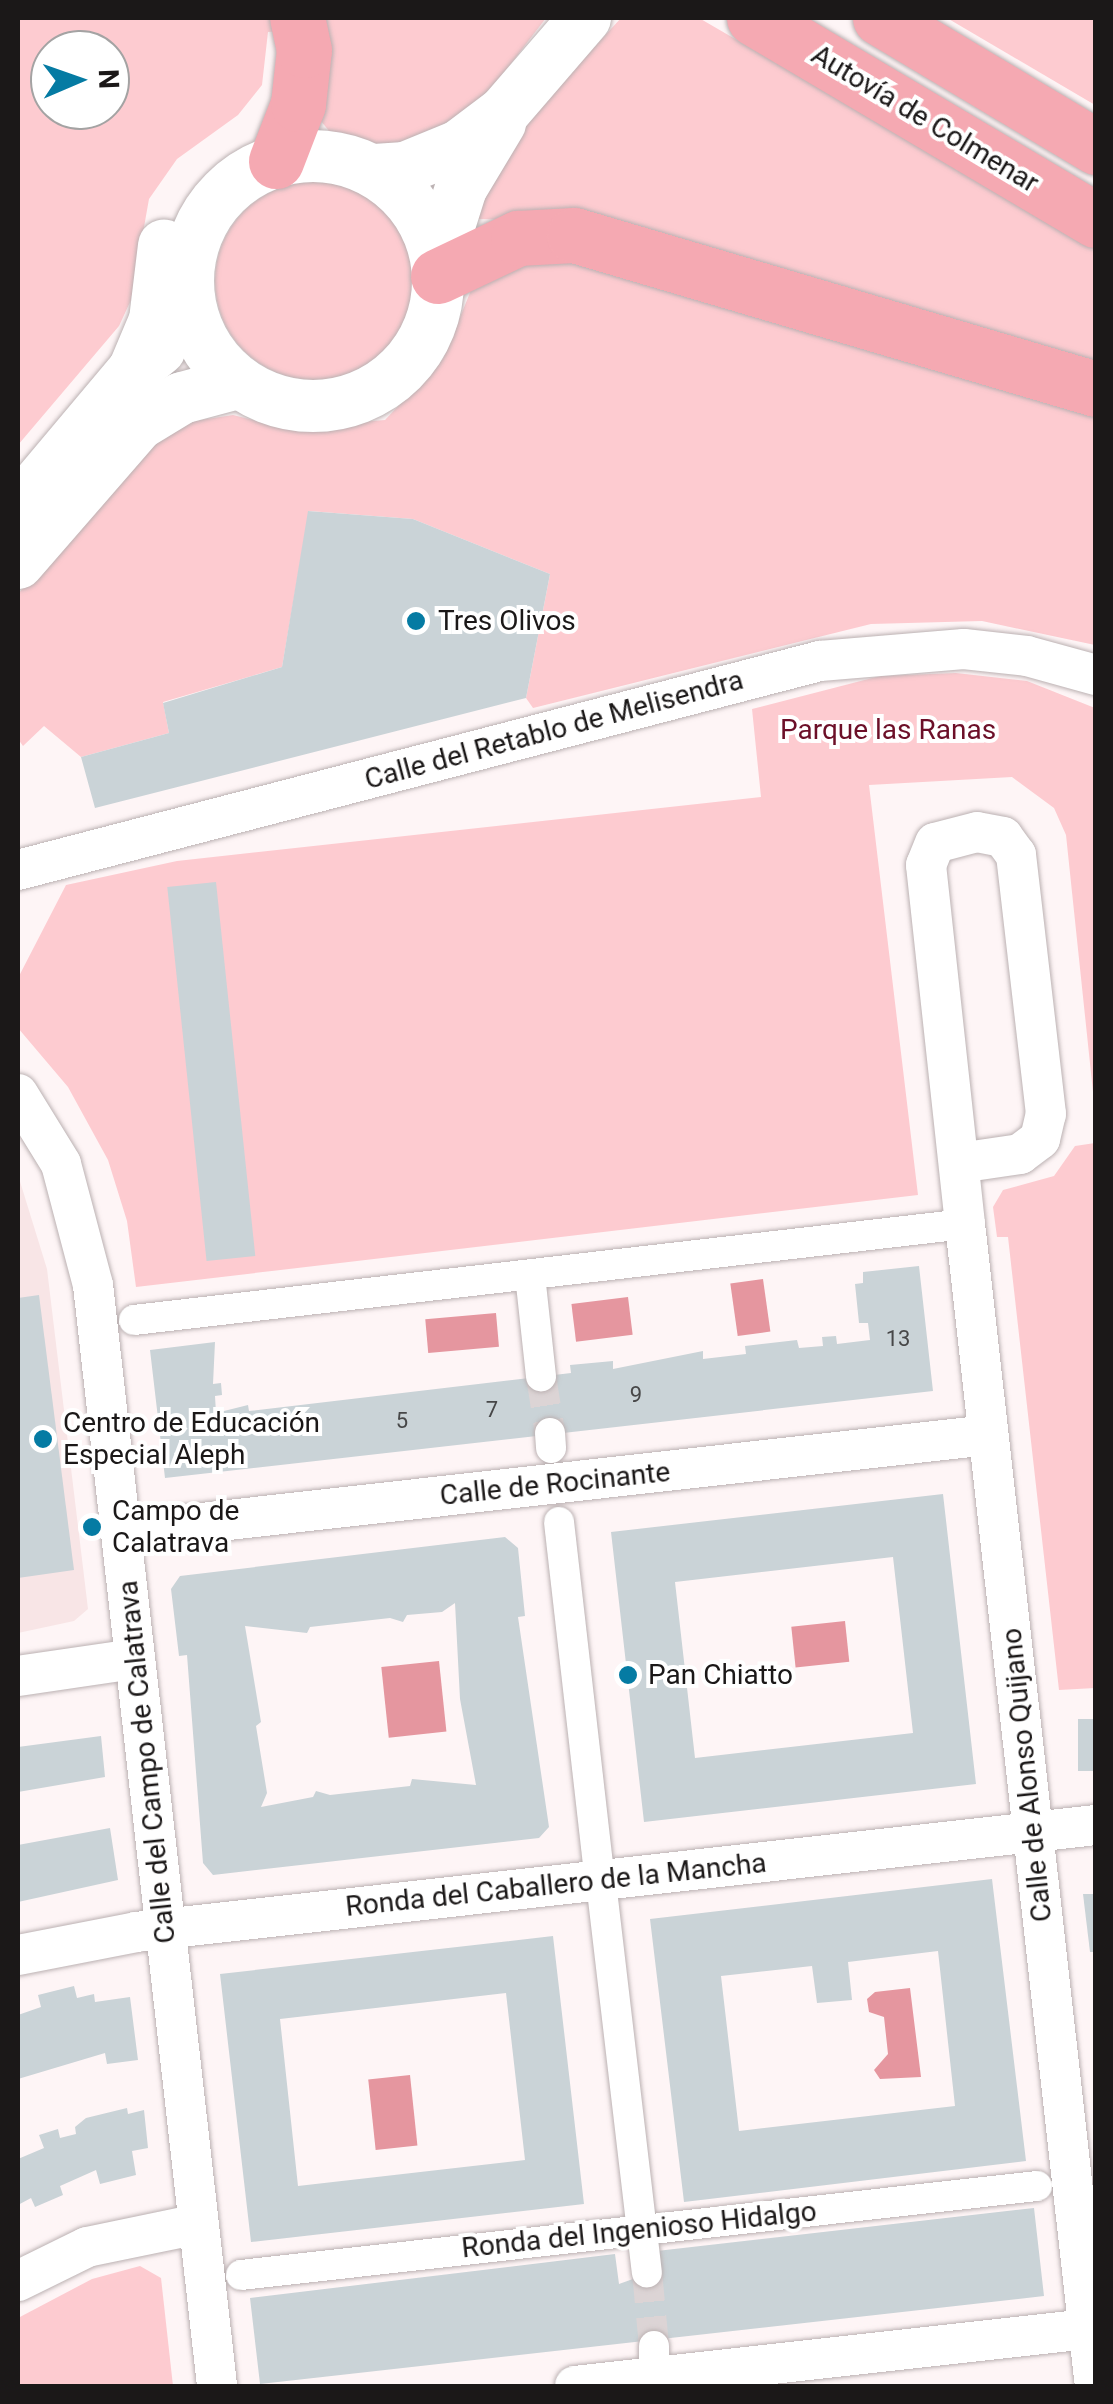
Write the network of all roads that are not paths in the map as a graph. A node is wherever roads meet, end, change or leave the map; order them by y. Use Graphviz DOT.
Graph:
graph roads {
  1 [pos="297,18"];
  2 [pos="585,18"];
  3 [pos="754,18"];
  4 [pos="880,18"];
  5 [pos="298,104"];
  6 [pos="504,112"];
  7 [pos="1096,147"];
  8 [pos="276,161"];
  9 [pos="374,170"];
  10 [pos="1096,220"];
  11 [pos="438,268"];
  12 [pos="189,302"];
  13 [pos="134,370"];
  14 [pos="238,383"];
  15 [pos="1096,389"];
  16 [pos="18,508"];
  17 [pos="18,562"];
  18 [pos="1096,675"];
  19 [pos="18,870"];
  20 [pos="18,1094"];
  21 [pos="960,1163"];
  22 [pos="964,1224"];
  23 [pos="530,1274"];
  24 [pos="134,1320"];
  25 [pos="541,1376"];
  26 [pos="988,1435"];
  27 [pos="559,1522"];
  28 [pos="121,1532"];
  29 [pos="135,1659"];
  30 [pos="18,1676"];
  31 [pos="1096,1825"];
  32 [pos="1034,1831"];
  33 [pos="598,1862"];
  34 [pos="603,1898"];
  35 [pos="166,1928"];
  36 [pos="18,1954"];
  37 [pos="1080,2126"];
  38 [pos="1037,2186"];
  39 [pos="198,2224"];
  40 [pos="643,2230"];
  41 [pos="647,2272"];
  42 [pos="241,2274"];
  43 [pos="18,2280"];
  44 [pos="1092,2329"];
  45 [pos="217,2386"];
  46 [pos="574,2386"];
  47 [pos="1095,2386"];
  1 -- 5 [label="highway"];
  2 -- 6 [label="street"];
  3 -- 10 [label="highway, Autovía de Colmenar"];
  4 -- 7 [label="highway"];
  5 -- 8 [label="highway"];
  5 -- 13 [label="street"];
  6 -- 9 [label="street"];
  6 -- 11 [label="street"];
  8 -- 9 [label="street"];
  8 -- 12 [label="street"];
  9 -- 11 [label="street"];
  11 -- 14 [label="street"];
  11 -- 15 [label="highway"];
  12 -- 13 [label="street"];
  12 -- 14 [label="street"];
  13 -- 16 [label="street"];
  14 -- 17 [label="street"];
  18 -- 19 [label="street, Calle del Retablo de Melisendra"];
  20 -- 28 [label="street, Calle del Campo de Calatrava"];
  21 -- 21 [label="street, Calle de Alonso Quijano"];
  21 -- 22 [label="street, Calle de Alonso Quijano"];
  22 -- 23 [label="street"];
  22 -- 26 [label="street, Calle de Alonso Quijano"];
  23 -- 24 [label="street"];
  23 -- 25 [label="street"];
  26 -- 28 [label="street, Calle de Rocinante"];
  26 -- 32 [label="street, Calle de Alonso Quijano"];
  27 -- 33 [label="street"];
  28 -- 29 [label="street, Calle del Campo de Calatrava"];
  29 -- 30 [label="street"];
  29 -- 35 [label="street, Calle del Campo de Calatrava"];
  31 -- 32 [label="street, Ronda del Caballero de la Mancha"];
  32 -- 35 [label="street, Ronda del Caballero de la Mancha"];
  32 -- 37 [label="street, Calle de Alonso Quijano"];
  34 -- 40 [label="street"];
  35 -- 36 [label="street, Ronda del Caballero de la Mancha"];
  35 -- 39 [label="street, Calle del Campo de Calatrava"];
  37 -- 44 [label="street, Calle de Alonso Quijano"];
  38 -- 40 [label="street, Ronda del Ingenioso Hidalgo"];
  39 -- 43 [label="street"];
  39 -- 45 [label="street, Calle del Campo de Calatrava"];
  40 -- 41 [label="street"];
  40 -- 42 [label="street, Ronda del Ingenioso Hidalgo"];
  44 -- 46 [label="street"];
  44 -- 47 [label="street, Calle de Alonso Quijano"];
}
